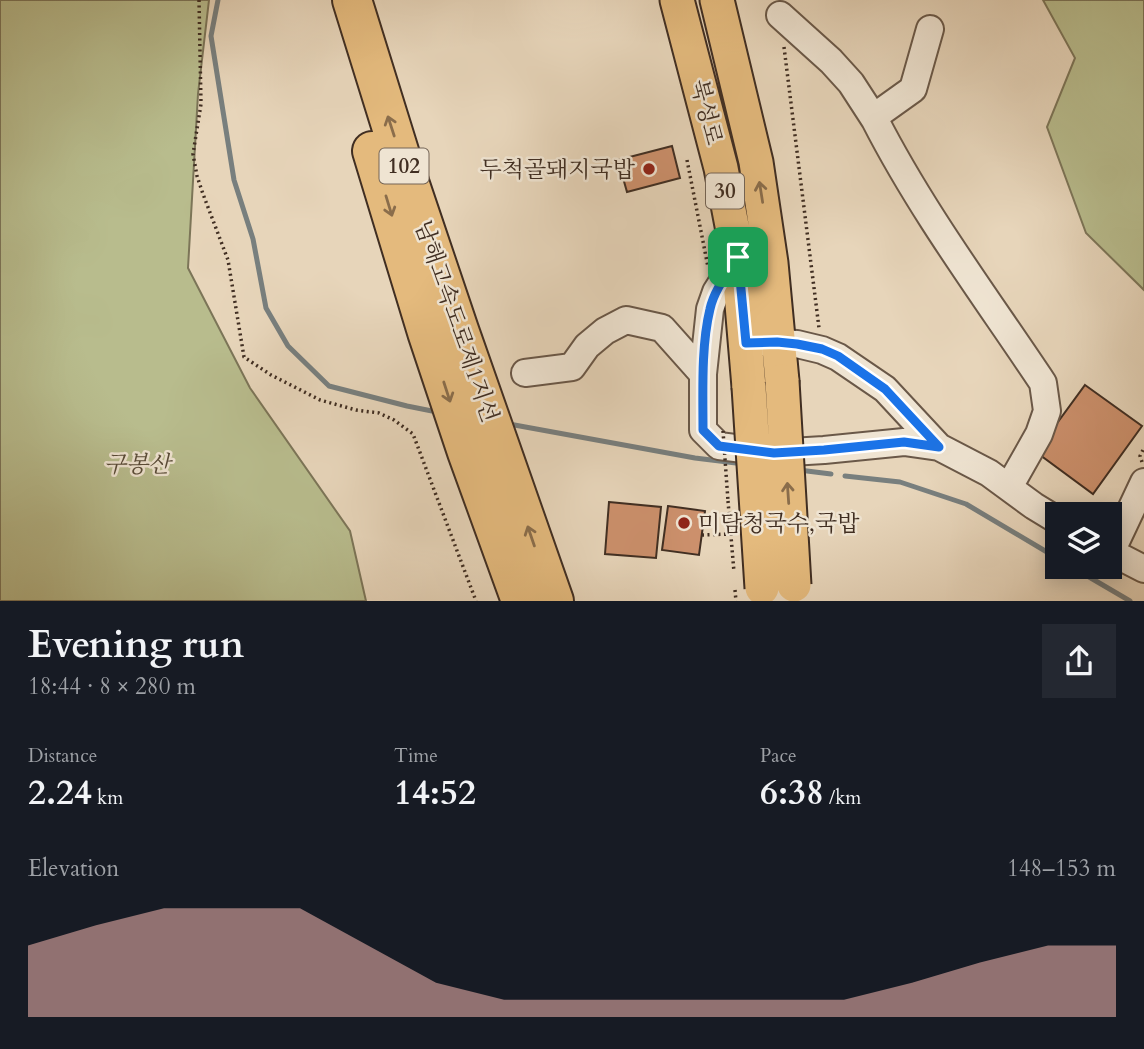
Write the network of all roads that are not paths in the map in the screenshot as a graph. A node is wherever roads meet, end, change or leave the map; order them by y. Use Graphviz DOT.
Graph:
graph roads {
  1 [pos="327,0"];
  2 [pos="352,0"];
  3 [pos="677,0"];
  4 [pos="716,0"];
  5 [pos="780,15"];
  6 [pos="930,29"];
  7 [pos="874,120"];
  8 [pos="738,257"];
  9 [pos="443,331"];
  10 [pos="762,342"];
  11 [pos="525,373"];
  12 [pos="703,374"];
  13 [pos="939,447"];
  14 [pos="484,450"];
  15 [pos="1144,482"];
  16 [pos="1009,487"];
  17 [pos="1045,513"];
  18 [pos="1122,527"];
  19 [pos="1122,557"];
  20 [pos="1144,569"];
  21 [pos="770,595"];
  22 [pos="521,601"];
  23 [pos="554,601"];
  1 -- 9 [label="highway, 남해고속도로제1지선 / 102, one-way"];
  9 -- 2 [label="highway, 남해고속도로제1지선 / 102, one-way"];
  3 -- 8 [label="main road, 북성로 / 30"];
  10 -- 4 [label="main road, 북성로 / 30, one-way"];
  5 -- 7 [label="street"];
  6 -- 7 [label="street"];
  7 -- 16 [label="street"];
  8 -- 10 [label="main road, 북성로 / 30"];
  8 -- 12 [label="street"];
  9 -- 14 [label="highway, 남해고속도로제1지선 / 102"];
  10 -- 13 [label="street"];
  10 -- 21 [label="main road, 북성로 / 30, bridge"];
  21 -- 10 [label="main road, 북성로 / 30, one-way, bridge"];
  11 -- 12 [label="street"];
  12 -- 13 [label="street"];
  13 -- 16 [label="street"];
  14 -- 22 [label="highway, 남해고속도로제1지선 / 102"];
  23 -- 14 [label="highway, 남해고속도로제1지선 / 102, one-way"];
  15 -- 18 [label="street"];
  16 -- 17 [label="street"];
  19 -- 20 [label="street"];
}
